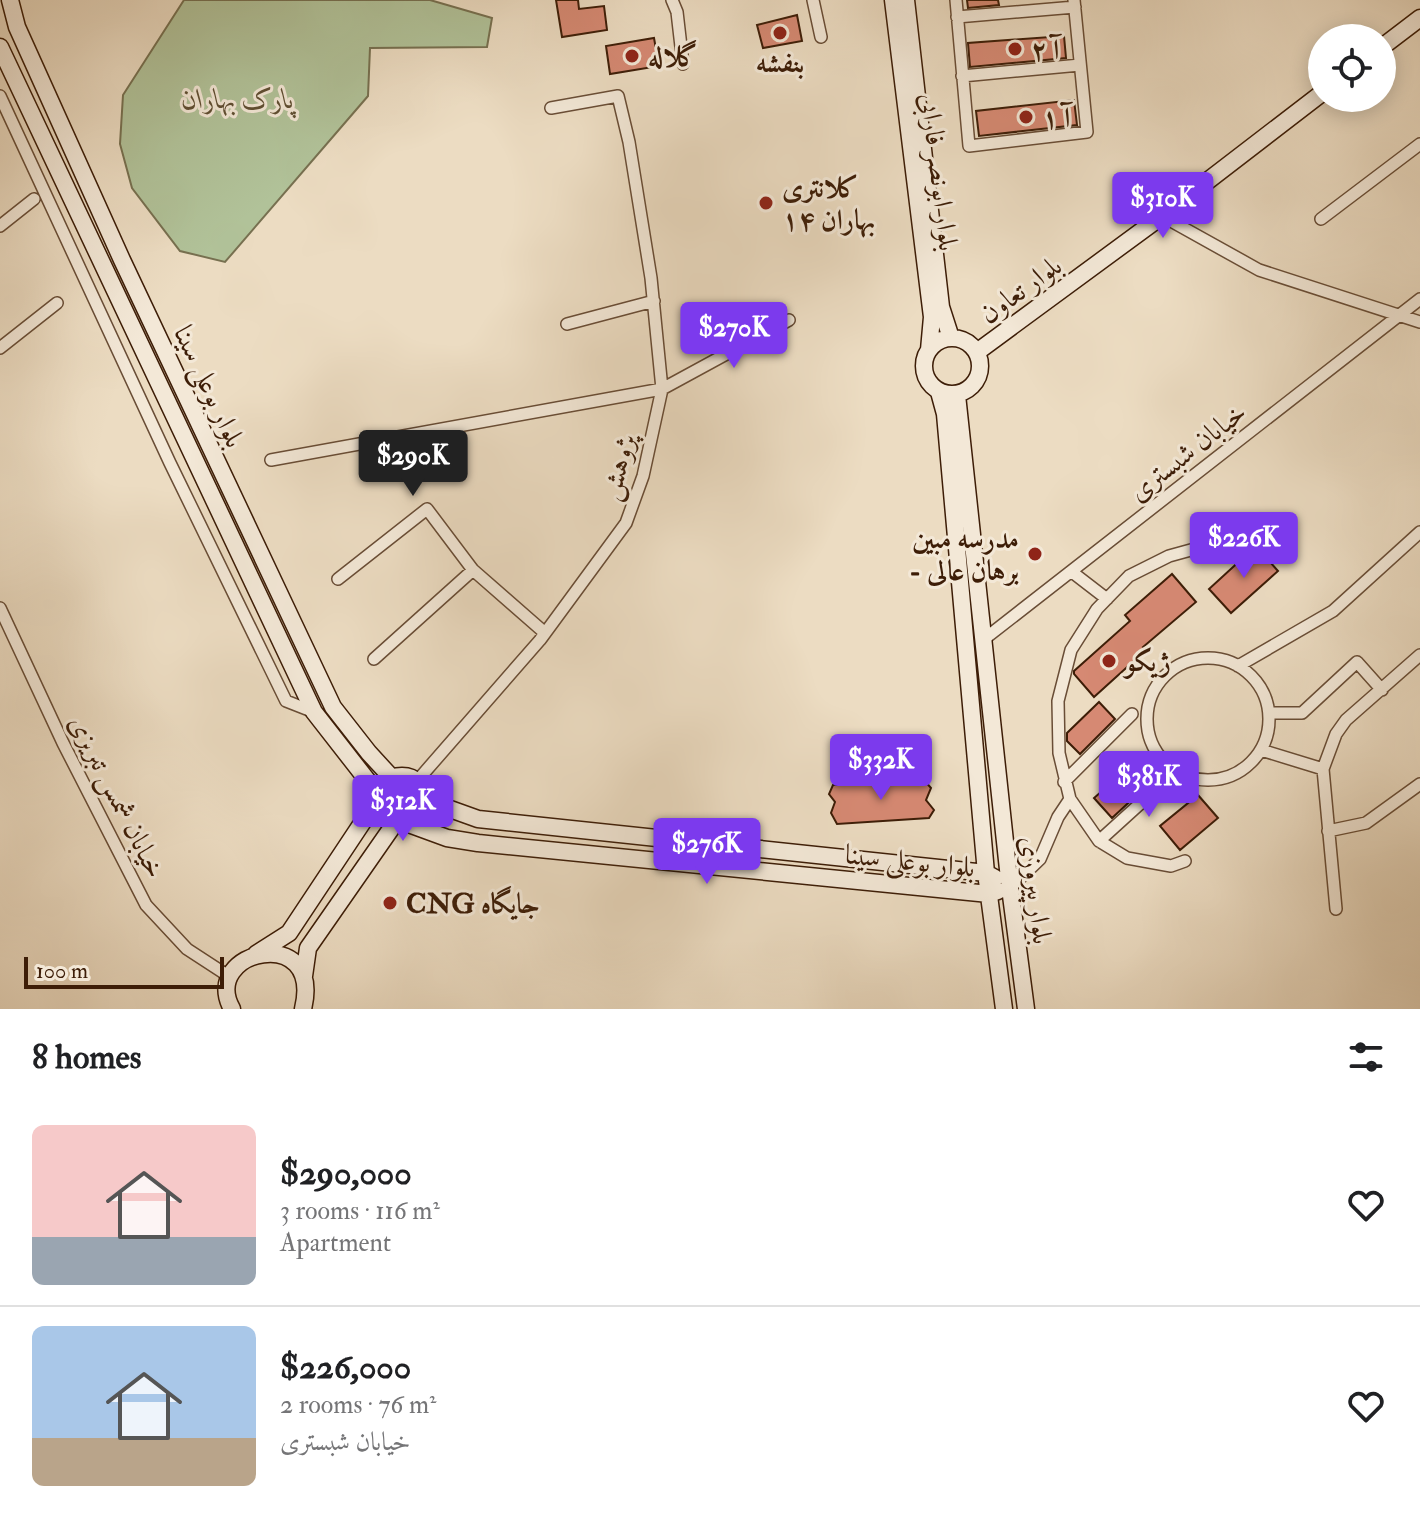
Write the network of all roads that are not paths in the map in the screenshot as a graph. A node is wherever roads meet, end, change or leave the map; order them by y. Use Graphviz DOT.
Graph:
graph roads {
  1 [pos="10,0"];
  2 [pos="672,0"];
  3 [pos="813,0"];
  4 [pos="893,0"];
  5 [pos="906,0"];
  6 [pos="956,0"];
  7 [pos="1074,3"];
  8 [pos="957,17"];
  9 [pos="1420,18"];
  10 [pos="1396,36"];
  11 [pos="821,37"];
  12 [pos="0,47"];
  13 [pos="683,64"];
  14 [pos="1080,65"];
  15 [pos="962,76"];
  16 [pos="0,96"];
  17 [pos="1308,104"];
  18 [pos="551,108"];
  19 [pos="1420,144"];
  20 [pos="923,195"];
  21 [pos="34,199"];
  22 [pos="1162,216"];
  23 [pos="1321,219"];
  24 [pos="0,226"];
  25 [pos="114,264"];
  26 [pos="1420,299"];
  27 [pos="654,301"];
  28 [pos="57,303"];
  29 [pos="1399,315"];
  30 [pos="789,320"];
  31 [pos="1420,322"];
  32 [pos="567,324"];
  33 [pos="951,338"];
  34 [pos="0,348"];
  35 [pos="929,350"];
  36 [pos="977,352"];
  37 [pos="662,389"];
  38 [pos="939,392"];
  39 [pos="957,395"];
  40 [pos="271,460"];
  41 [pos="1420,532"];
  42 [pos="1282,539"];
  43 [pos="473,570"];
  44 [pos="1072,572"];
  45 [pos="338,579"];
  46 [pos="1107,599"];
  47 [pos="0,608"];
  48 [pos="545,633"];
  49 [pos="983,640"];
  50 [pos="1420,655"];
  51 [pos="374,659"];
  52 [pos="1238,666"];
  53 [pos="1382,690"];
  54 [pos="314,712"];
  55 [pos="1269,713"];
  56 [pos="1132,714"];
  57 [pos="1261,750"];
  58 [pos="1323,769"];
  59 [pos="1175,772"];
  60 [pos="392,778"];
  61 [pos="417,781"];
  62 [pos="1064,782"];
  63 [pos="1420,784"];
  64 [pos="378,797"];
  65 [pos="1070,799"];
  66 [pos="425,800"];
  67 [pos="401,823"];
  68 [pos="1328,831"];
  69 [pos="1099,841"];
  70 [pos="1185,861"];
  71 [pos="986,873"];
  72 [pos="1010,888"];
  73 [pos="989,894"];
  74 [pos="1336,909"];
  75 [pos="256,954"];
  76 [pos="304,976"];
  77 [pos="230,977"];
  78 [pos="230,1007"];
  79 [pos="303,1009"];
  80 [pos="1004,1009"];
  81 [pos="1026,1009"];
  1 -- 25 [label="street, بلوار بوعلی سینا"];
  2 -- 13 [label="street"];
  3 -- 11 [label="street"];
  4 -- 20 [label="street, بلوار ابونصر فارابی"];
  5 -- 20 [label="street, بلوار ابونصر فارابی"];
  6 -- 8 [label="street"];
  7 -- 8 [label="street"];
  7 -- 14 [label="street"];
  8 -- 15 [label="street"];
  9 -- 10 [label="street"];
  12 -- 25 [label="street, بلوار بوعلی سینا"];
  14 -- 15 [label="street"];
  14 -- 15 [label="street"];
  16 -- 54 [label="street"];
  17 -- 22 [label="street, بلوار تعاون"];
  18 -- 27 [label="street, پژوهش"];
  19 -- 23 [label="street"];
  20 -- 33 [label="street, بلوار ابونصر فارابی"];
  20 -- 35 [label="street, بلوار ابونصر فارابی"];
  21 -- 24 [label="street"];
  22 -- 29 [label="street"];
  22 -- 36 [label="street, بلوار تعاون"];
  25 -- 54 [label="street, بلوار بوعلی سینا"];
  25 -- 60 [label="street, بلوار بوعلی سینا"];
  26 -- 29 [label="street, خیابان شبستری"];
  27 -- 32 [label="street"];
  27 -- 37 [label="street, پژوهش"];
  28 -- 34 [label="street"];
  29 -- 31 [label="street"];
  29 -- 44 [label="street, خیابان شبستری"];
  30 -- 37 [label="street"];
  33 -- 35 [label="street"];
  33 -- 36 [label="street"];
  35 -- 38 [label="street"];
  36 -- 39 [label="street"];
  37 -- 40 [label="street"];
  37 -- 48 [label="street, پژوهش"];
  38 -- 39 [label="street"];
  38 -- 71 [label="street, بلوار پیروزی"];
  39 -- 49 [label="street, بلوار پیروزی"];
  41 -- 52 [label="street"];
  42 -- 46 [label="street"];
  43 -- 45 [label="street"];
  43 -- 48 [label="street"];
  43 -- 51 [label="street"];
  44 -- 46 [label="street"];
  44 -- 49 [label="street, خیابان شبستری"];
  46 -- 62 [label="street"];
  47 -- 77 [label="street, خیابان شمس تبریزی"];
  48 -- 61 [label="street, پژوهش"];
  49 -- 72 [label="street, بلوار پیروزی"];
  50 -- 53 [label="street"];
  52 -- 55 [label="street"];
  52 -- 59 [label="street"];
  53 -- 55 [label="street"];
  53 -- 58 [label="street"];
  54 -- 64 [label="street, بلوار بوعلی سینا"];
  55 -- 57 [label="street"];
  56 -- 62 [label="street"];
  57 -- 58 [label="street"];
  57 -- 59 [label="street"];
  58 -- 68 [label="street"];
  59 -- 69 [label="street"];
  60 -- 61 [label="street"];
  60 -- 64 [label="street"];
  61 -- 66 [label="street"];
  62 -- 65 [label="street"];
  63 -- 68 [label="street"];
  64 -- 67 [label="street"];
  64 -- 75 [label="street"];
  65 -- 69 [label="street"];
  65 -- 72 [label="street"];
  66 -- 67 [label="street"];
  66 -- 71 [label="street, بلوار بوعلی سینا"];
  67 -- 73 [label="street, بلوار بوعلی سینا"];
  67 -- 76 [label="street"];
  68 -- 74 [label="street"];
  69 -- 70 [label="street"];
  71 -- 72 [label="street, بلوار بوعلی سینا"];
  71 -- 73 [label="street, بلوار پیروزی"];
  72 -- 73 [label="street, بلوار بوعلی سینا"];
  72 -- 81 [label="street, بلوار پیروزی"];
  73 -- 80 [label="street, بلوار پیروزی"];
  75 -- 76 [label="street"];
  75 -- 77 [label="street"];
  76 -- 79 [label="street"];
  77 -- 78 [label="street"];
}
